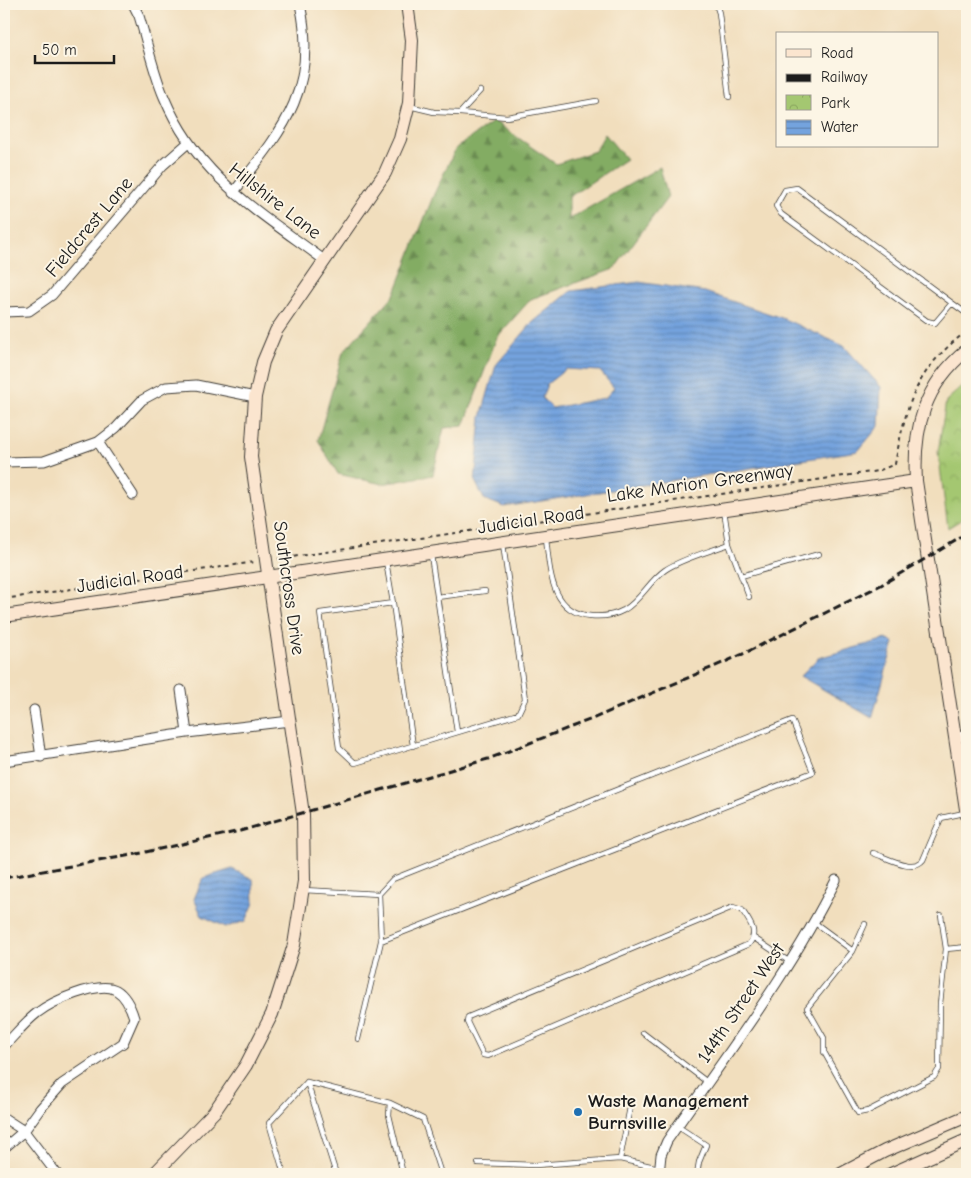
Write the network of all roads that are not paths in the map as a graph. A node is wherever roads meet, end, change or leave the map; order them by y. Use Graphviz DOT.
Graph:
graph roads {
  1 [pos="133,4"];
  2 [pos="300,4"];
  3 [pos="407,4"];
  4 [pos="716,4"];
  5 [pos="4,85"];
  6 [pos="480,91"];
  7 [pos="729,97"];
  8 [pos="596,101"];
  9 [pos="408,106"];
  10 [pos="4,111"];
  11 [pos="460,113"];
  12 [pos="188,143"];
  13 [pos="233,193"];
  14 [pos="324,260"];
  15 [pos="952,303"];
  16 [pos="4,312"];
  17 [pos="967,314"];
  18 [pos="967,350"];
  19 [pos="255,397"];
  20 [pos="98,442"];
  21 [pos="4,462"];
  22 [pos="916,481"];
  23 [pos="133,495"];
  24 [pos="724,510"];
  25 [pos="546,537"];
  26 [pos="503,543"];
  27 [pos="729,544"];
  28 [pos="431,554"];
  29 [pos="818,554"];
  30 [pos="386,561"];
  31 [pos="741,576"];
  32 [pos="268,578"];
  33 [pos="485,591"];
  34 [pos="749,596"];
  35 [pos="437,597"];
  36 [pos="393,603"];
  37 [pos="4,616"];
  38 [pos="180,690"];
  39 [pos="34,710"];
  40 [pos="290,721"];
  41 [pos="457,732"];
  42 [pos="187,733"];
  43 [pos="961,736"];
  44 [pos="413,746"];
  45 [pos="41,757"];
  46 [pos="4,762"];
  47 [pos="967,814"];
  48 [pos="873,853"];
  49 [pos="836,880"];
  50 [pos="302,890"];
  51 [pos="379,894"];
  52 [pos="941,915"];
  53 [pos="815,923"];
  54 [pos="865,924"];
  55 [pos="754,938"];
  56 [pos="381,941"];
  57 [pos="967,947"];
  58 [pos="946,949"];
  59 [pos="852,951"];
  60 [pos="790,962"];
  61 [pos="643,1033"];
  62 [pos="358,1040"];
  63 [pos="4,1046"];
  64 [pos="307,1082"];
  65 [pos="707,1082"];
  66 [pos="390,1103"];
  67 [pos="630,1107"];
  68 [pos="967,1116"];
  69 [pos="4,1118"];
  70 [pos="677,1126"];
  71 [pos="24,1131"];
  72 [pos="967,1140"];
  73 [pos="4,1148"];
  74 [pos="620,1159"];
  75 [pos="478,1164"];
  76 [pos="659,1171"];
  77 [pos="57,1174"];
  78 [pos="154,1174"];
  79 [pos="284,1174"];
  80 [pos="336,1174"];
  81 [pos="403,1174"];
  82 [pos="441,1174"];
  83 [pos="697,1174"];
  84 [pos="841,1174"];
  85 [pos="891,1174"];
  1 -- 12 [label="street, Hillshire Lane"];
  2 -- 13 [label="street"];
  3 -- 9 [label="street, Southcross Drive"];
  4 -- 7 [label="lane"];
  5 -- 10 [label="street"];
  6 -- 11 [label="lane"];
  8 -- 11 [label="lane"];
  9 -- 11 [label="lane"];
  9 -- 14 [label="street, Southcross Drive"];
  12 -- 13 [label="street, Hillshire Lane"];
  12 -- 16 [label="street, Fieldcrest Lane"];
  13 -- 14 [label="street, Hillshire Lane"];
  14 -- 19 [label="street, Southcross Drive"];
  15 -- 15 [label="lane"];
  15 -- 17 [label="lane"];
  18 -- 22 [label="street"];
  19 -- 20 [label="street"];
  19 -- 32 [label="street, Southcross Drive"];
  20 -- 21 [label="street"];
  20 -- 23 [label="street"];
  22 -- 24 [label="street, Judicial Road"];
  22 -- 43 [label="street"];
  24 -- 25 [label="street, Judicial Road"];
  24 -- 27 [label="lane"];
  25 -- 26 [label="street, Judicial Road"];
  25 -- 27 [label="lane"];
  26 -- 28 [label="street, Judicial Road"];
  26 -- 41 [label="lane"];
  27 -- 31 [label="lane"];
  28 -- 30 [label="street, Judicial Road"];
  28 -- 35 [label="lane"];
  29 -- 31 [label="lane"];
  30 -- 32 [label="street, Judicial Road"];
  30 -- 36 [label="lane"];
  31 -- 34 [label="lane"];
  32 -- 37 [label="street, Judicial Road"];
  32 -- 40 [label="street, Southcross Drive"];
  33 -- 35 [label="lane"];
  35 -- 41 [label="lane"];
  36 -- 44 [label="lane"];
  36 -- 44 [label="lane"];
  38 -- 42 [label="street"];
  39 -- 45 [label="street"];
  40 -- 42 [label="street"];
  40 -- 50 [label="street, Southcross Drive"];
  41 -- 44 [label="lane"];
  42 -- 45 [label="street"];
  43 -- 47 [label="street"];
  45 -- 46 [label="street"];
  47 -- 48 [label="lane"];
  49 -- 53 [label="street, 144th Street West"];
  50 -- 51 [label="lane"];
  50 -- 78 [label="street, Southcross Drive"];
  51 -- 56 [label="lane"];
  51 -- 56 [label="lane"];
  52 -- 58 [label="lane"];
  53 -- 59 [label="lane"];
  53 -- 60 [label="street, 144th Street West"];
  54 -- 59 [label="lane"];
  55 -- 55 [label="lane"];
  55 -- 60 [label="lane"];
  56 -- 62 [label="lane"];
  57 -- 58 [label="lane"];
  58 -- 59 [label="lane"];
  60 -- 65 [label="street, 144th Street West"];
  61 -- 65 [label="lane"];
  63 -- 71 [label="street"];
  64 -- 66 [label="lane"];
  64 -- 79 [label="lane"];
  64 -- 80 [label="lane"];
  65 -- 70 [label="street, 144th Street West"];
  66 -- 81 [label="lane"];
  66 -- 82 [label="lane"];
  67 -- 74 [label="lane"];
  68 -- 84 [label="street"];
  69 -- 71 [label="street"];
  70 -- 76 [label="street, 144th Street West"];
  70 -- 83 [label="lane"];
  71 -- 73 [label="street"];
  71 -- 77 [label="street"];
  72 -- 85 [label="street"];
  74 -- 75 [label="lane"];
  74 -- 76 [label="lane"];
}
